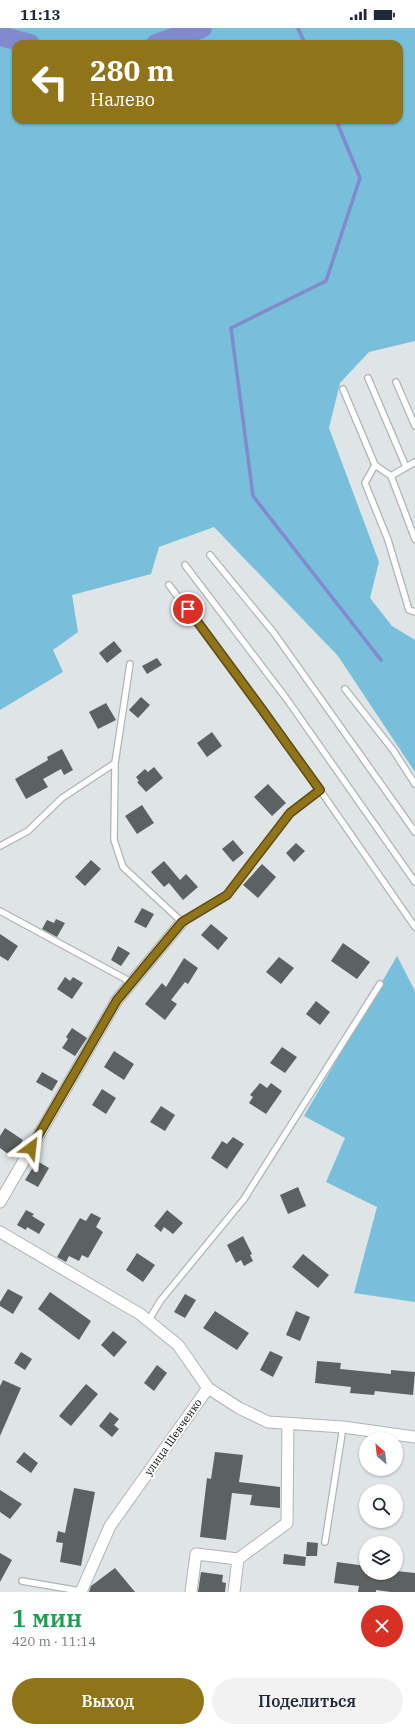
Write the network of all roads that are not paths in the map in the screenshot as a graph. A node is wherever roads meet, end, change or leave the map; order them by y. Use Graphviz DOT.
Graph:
graph roads {
  1 [pos="368,378"];
  2 [pos="396,382"];
  3 [pos="343,389"];
  4 [pos="415,426"];
  5 [pos="415,462"];
  6 [pos="375,465"];
  7 [pos="406,467"];
  8 [pos="391,476"];
  9 [pos="415,539"];
  10 [pos="210,555"];
  11 [pos="185,565"];
  12 [pos="169,585"];
  13 [pos="415,612"];
  14 [pos="130,664"];
  15 [pos="345,689"];
  16 [pos="115,763"];
  17 [pos="415,784"];
  18 [pos="320,790"];
  19 [pos="415,832"];
  20 [pos="0,846"];
  21 [pos="415,882"];
  22 [pos="0,911"];
  23 [pos="182,922"];
  24 [pos="415,927"];
  25 [pos="131,982"];
  26 [pos="380,984"];
  27 [pos="0,1202"];
  28 [pos="0,1232"];
  29 [pos="148,1321"];
  30 [pos="208,1388"];
  31 [pos="288,1423"];
  32 [pos="343,1427"];
  33 [pos="415,1437"];
  34 [pos="325,1542"];
  35 [pos="238,1559"];
  36 [pos="22,1581"];
  37 [pos="80,1592"];
  38 [pos="191,1592"];
  39 [pos="234,1592"];
  1 -- 7 [label="lane"];
  2 -- 4 [label="lane"];
  3 -- 6 [label="lane"];
  5 -- 7 [label="lane"];
  6 -- 8 [label="lane"];
  6 -- 13 [label="lane"];
  7 -- 8 [label="lane"];
  8 -- 9 [label="lane"];
  10 -- 19 [label="lane"];
  11 -- 21 [label="lane"];
  12 -- 18 [label="lane"];
  14 -- 16 [label="lane"];
  15 -- 17 [label="lane"];
  16 -- 20 [label="lane"];
  16 -- 23 [label="lane"];
  18 -- 23 [label="lane"];
  18 -- 24 [label="lane"];
  22 -- 25 [label="lane"];
  23 -- 25 [label="street"];
  25 -- 27 [label="street"];
  26 -- 29 [label="lane"];
  28 -- 29 [label="street"];
  29 -- 30 [label="street"];
  30 -- 31 [label="street, улица Шевченко"];
  30 -- 37 [label="street, улица Шевченко"];
  31 -- 32 [label="street, улица Шевченко"];
  31 -- 35 [label="street"];
  32 -- 33 [label="street, улица Шевченко"];
  32 -- 34 [label="lane"];
  35 -- 38 [label="street"];
  35 -- 39 [label="street"];
  36 -- 37 [label="lane"];
}
